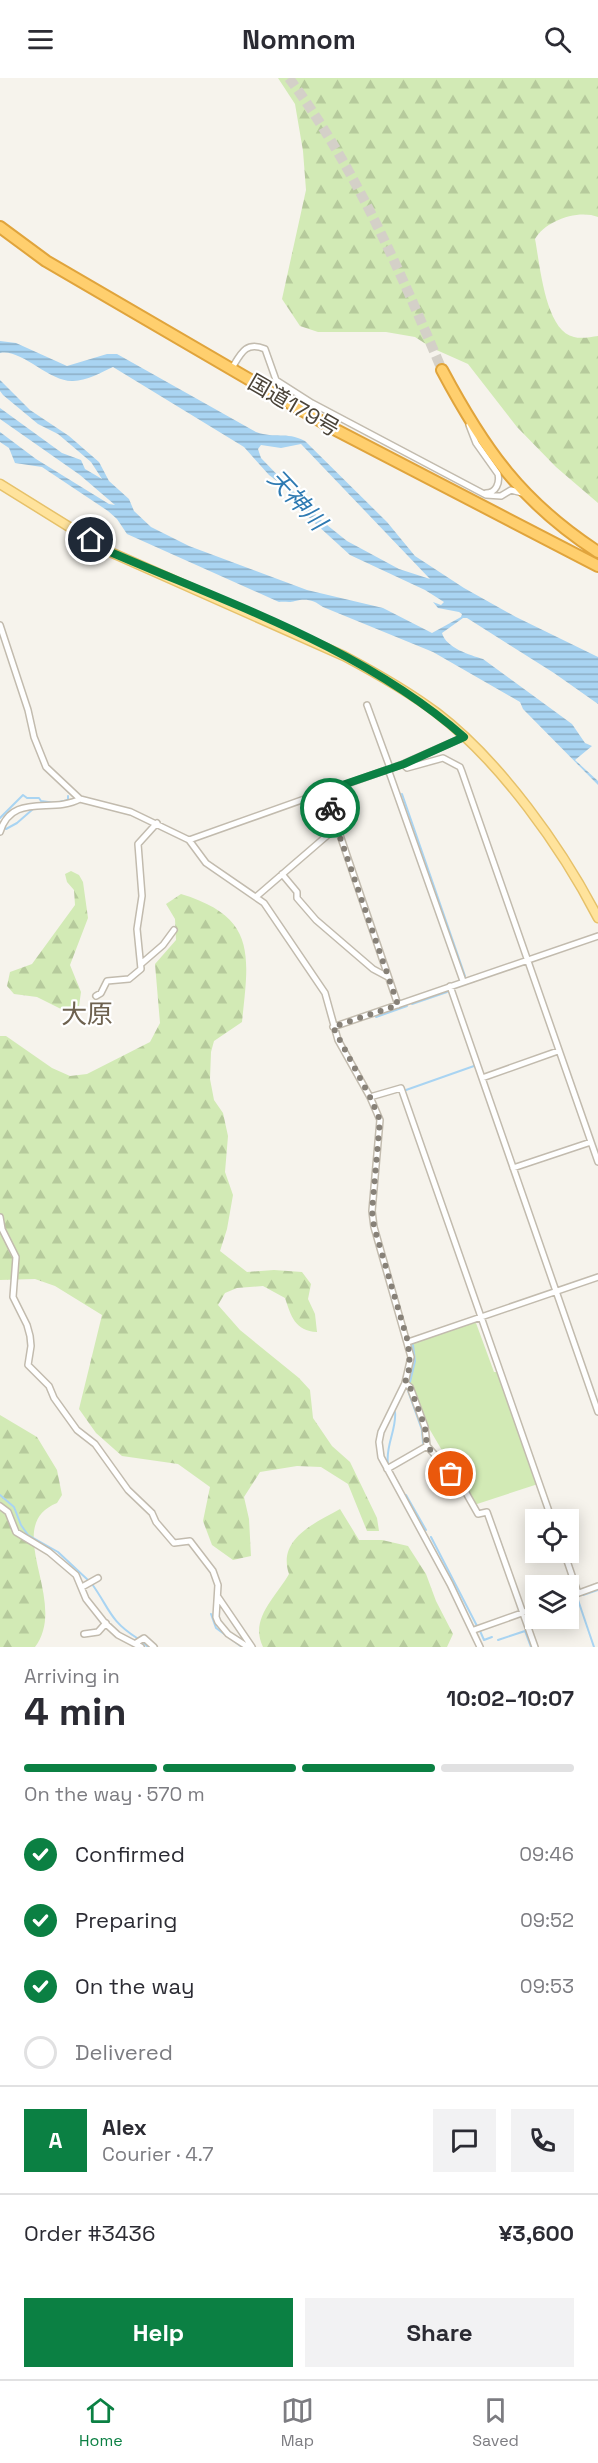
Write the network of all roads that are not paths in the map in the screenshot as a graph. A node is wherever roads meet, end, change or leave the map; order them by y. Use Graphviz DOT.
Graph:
graph roads {
  1 [pos="0,227"];
  2 [pos="232,368"];
  3 [pos="442,370"];
  4 [pos="465,413"];
  5 [pos="0,484"];
  6 [pos="478,492"];
  7 [pos="525,494"];
  8 [pos="598,552"];
  9 [pos="598,566"];
  10 [pos="0,625"];
  11 [pos="367,705"];
  12 [pos="464,737"];
  13 [pos="404,764"];
  14 [pos="389,769"];
  15 [pos="325,791"];
  16 [pos="80,799"];
  17 [pos="2,822"];
  18 [pos="157,823"];
  19 [pos="337,827"];
  20 [pos="0,832"];
  21 [pos="189,840"];
  22 [pos="282,874"];
  23 [pos="256,896"];
  24 [pos="598,918"];
  25 [pos="174,930"];
  26 [pos="598,936"];
  27 [pos="527,959"];
  28 [pos="141,964"];
  29 [pos="388,977"];
  30 [pos="463,981"];
  31 [pos="450,986"];
  32 [pos="96,996"];
  33 [pos="398,1005"];
  34 [pos="333,1027"];
  35 [pos="558,1051"];
  36 [pos="482,1078"];
  37 [pos="370,1097"];
  38 [pos="591,1142"];
  39 [pos="598,1161"];
  40 [pos="513,1168"];
  41 [pos="0,1217"];
  42 [pos="598,1277"];
  43 [pos="556,1292"];
  44 [pos="480,1318"];
  45 [pos="408,1342"];
  46 [pos="405,1383"];
  47 [pos="597,1409"];
  48 [pos="427,1446"];
  49 [pos="387,1469"];
  50 [pos="0,1506"];
  51 [pos="548,1509"];
  52 [pos="98,1578"];
  53 [pos="598,1586"];
  54 [pos="82,1587"];
  55 [pos="579,1593"];
  56 [pos="217,1595"];
  57 [pos="523,1613"];
  58 [pos="106,1623"];
  59 [pos="474,1630"];
  60 [pos="84,1634"];
  61 [pos="138,1645"];
  62 [pos="478,1646"];
  63 [pos="154,1647"];
  64 [pos="250,1647"];
  65 [pos="536,1647"];
  1 -- 2 [label="highway, 国道179号"];
  2 -- 6 [label="street"];
  2 -- 9 [label="highway, 国道179号"];
  3 -- 4 [label="highway"];
  4 -- 6 [label="street"];
  4 -- 7 [label="highway"];
  5 -- 12 [label="main road"];
  6 -- 7 [label="street"];
  7 -- 8 [label="highway"];
  10 -- 16 [label="street"];
  11 -- 14 [label="street"];
  12 -- 13 [label="street"];
  12 -- 24 [label="main road"];
  13 -- 14 [label="street"];
  13 -- 27 [label="street"];
  14 -- 15 [label="street"];
  14 -- 30 [label="street"];
  15 -- 19 [label="street"];
  15 -- 21 [label="street"];
  16 -- 17 [label="street"];
  16 -- 18 [label="street"];
  17 -- 20 [label="street"];
  18 -- 21 [label="street"];
  18 -- 28 [label="street"];
  19 -- 22 [label="street"];
  19 -- 29 [label="street"];
  21 -- 23 [label="street"];
  22 -- 23 [label="street"];
  22 -- 29 [label="street"];
  23 -- 34 [label="street"];
  25 -- 28 [label="street"];
  26 -- 27 [label="street"];
  27 -- 30 [label="street"];
  27 -- 35 [label="street"];
  28 -- 32 [label="street"];
  29 -- 33 [label="street"];
  30 -- 31 [label="street"];
  31 -- 33 [label="street"];
  31 -- 36 [label="street"];
  33 -- 34 [label="street"];
  34 -- 37 [label="street"];
  35 -- 36 [label="street"];
  35 -- 38 [label="street"];
  36 -- 40 [label="street"];
  37 -- 44 [label="street"];
  37 -- 45 [label="street"];
  38 -- 39 [label="street"];
  38 -- 40 [label="street"];
  40 -- 43 [label="street"];
  41 -- 56 [label="street"];
  42 -- 43 [label="street"];
  43 -- 44 [label="street"];
  43 -- 47 [label="street"];
  44 -- 45 [label="street"];
  44 -- 51 [label="street"];
  45 -- 46 [label="street"];
  46 -- 48 [label="street"];
  46 -- 49 [label="street"];
  48 -- 49 [label="street"];
  48 -- 57 [label="street"];
  49 -- 59 [label="street"];
  50 -- 54 [label="street"];
  52 -- 54 [label="street"];
  53 -- 55 [label="street"];
  54 -- 58 [label="street"];
  56 -- 64 [label="street"];
  56 -- 64 [label="street"];
  57 -- 59 [label="street"];
  57 -- 65 [label="street"];
  58 -- 60 [label="street"];
  58 -- 61 [label="street"];
  59 -- 62 [label="street"];
  61 -- 63 [label="street"];
}
